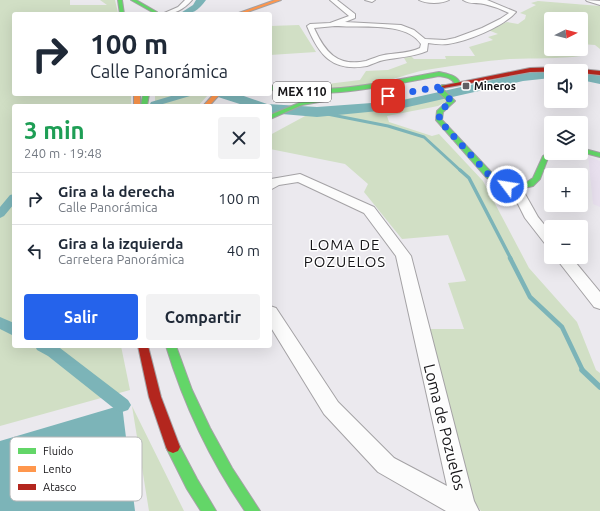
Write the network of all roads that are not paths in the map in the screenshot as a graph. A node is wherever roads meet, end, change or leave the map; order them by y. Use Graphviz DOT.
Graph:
graph roads {
  1 [pos="120,0"];
  2 [pos="133,0"];
  3 [pos="149,0"];
  4 [pos="190,0"];
  5 [pos="276,0"];
  6 [pos="333,0"];
  7 [pos="368,0"];
  8 [pos="372,0"];
  9 [pos="422,0"];
  10 [pos="426,0"];
  11 [pos="446,0"];
  12 [pos="466,0"];
  13 [pos="589,0"];
  14 [pos="482,1"];
  15 [pos="600,3"];
  16 [pos="122,12"];
  17 [pos="154,12"];
  18 [pos="155,12"];
  19 [pos="170,12"];
  20 [pos="243,12"];
  21 [pos="336,24"];
  22 [pos="423,41"];
  23 [pos="515,63"];
  24 [pos="600,69"];
  25 [pos="462,71"];
  26 [pos="600,73"];
  27 [pos="439,74"];
  28 [pos="426,76"];
  29 [pos="457,83"];
  30 [pos="272,88"];
  31 [pos="439,88"];
  32 [pos="216,96"];
  33 [pos="208,104"];
  34 [pos="288,112"];
  35 [pos="272,118"];
  36 [pos="588,152"];
  37 [pos="600,155"];
  38 [pos="544,159"];
  39 [pos="272,184"];
  40 [pos="516,188"];
  41 [pos="544,233"];
  42 [pos="569,264"];
  43 [pos="600,303"];
  44 [pos="272,315"];
  45 [pos="143,348"];
  46 [pos="172,348"];
  47 [pos="466,509"];
  48 [pos="209,511"];
  49 [pos="253,511"];
  1 -- 16 [label="main road"];
  2 -- 17 [label="main road"];
  3 -- 18 [label="main road"];
  4 -- 19 [label="street"];
  5 -- 20 [label="main road"];
  6 -- 21 [label="street"];
  7 -- 8 [label="street"];
  9 -- 10 [label="street"];
  10 -- 11 [label="street"];
  12 -- 14 [label="street"];
  13 -- 15 [label="street"];
  14 -- 22 [label="street"];
  21 -- 22 [label="street"];
  21 -- 22 [label="street"];
  23 -- 24 [label="main road"];
  25 -- 27 [label="main road, MEX 110"];
  26 -- 29 [label="main road"];
  27 -- 28 [label="main road, MEX 110"];
  27 -- 29 [label="main road"];
  28 -- 30 [label="main road, MEX 110"];
  28 -- 31 [label="main road"];
  29 -- 31 [label="main road"];
  31 -- 40 [label="main road"];
  32 -- 33 [label="main road"];
  34 -- 34 [label="main road, MEX 110"];
  34 -- 35 [label="main road, MEX 110"];
  36 -- 37 [label="main road"];
  38 -- 40 [label="main road"];
  39 -- 47 [label="street, Loma de Pozuelos"];
  40 -- 41 [label="street"];
  42 -- 43 [label="street"];
  44 -- 47 [label="street, Loma de Pozuelos"];
  45 -- 48 [label="main road"];
  46 -- 49 [label="main road"];
}
